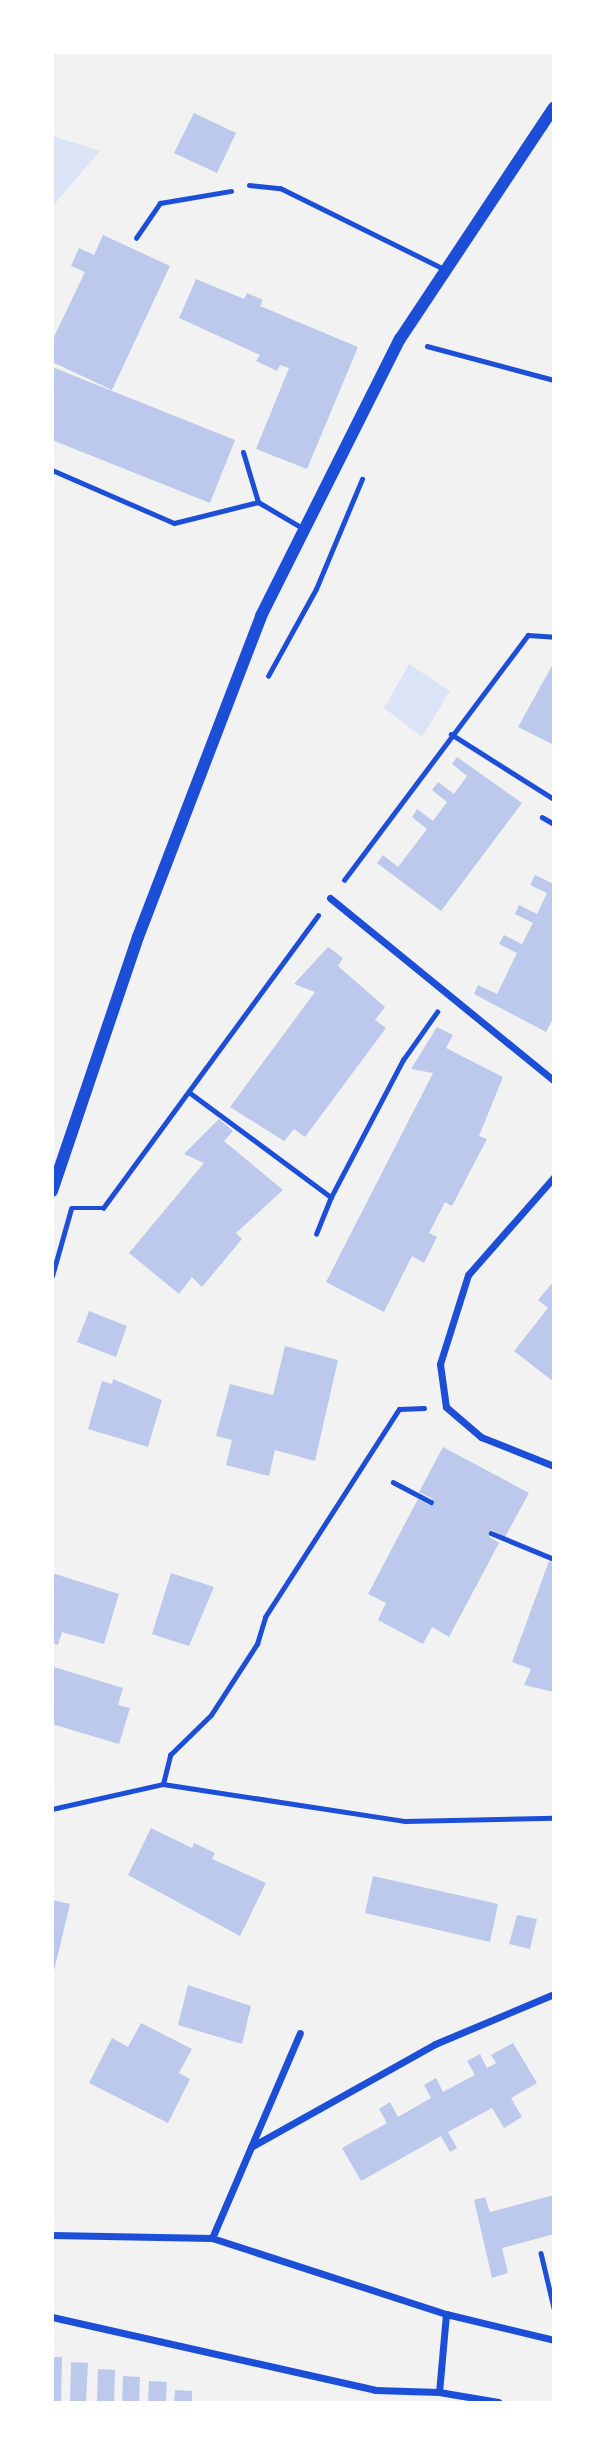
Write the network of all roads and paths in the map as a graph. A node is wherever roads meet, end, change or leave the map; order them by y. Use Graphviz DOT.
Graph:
graph roads {
  1 [pos="554,107"];
  2 [pos="249,185"];
  3 [pos="231,191"];
  4 [pos="136,238"];
  5 [pos="442,268"];
  6 [pos="432,337"];
  7 [pos="427,346"];
  8 [pos="421,359"];
  9 [pos="554,380"];
  10 [pos="243,452"];
  11 [pos="52,470"];
  12 [pos="366,471"];
  13 [pos="258,502"];
  14 [pos="304,529"];
  15 [pos="554,637"];
  16 [pos="261,688"];
  17 [pos="451,734"];
  18 [pos="554,799"];
  19 [pos="542,817"];
  20 [pos="554,824"];
  21 [pos="330,898"];
  22 [pos="447,999"];
  23 [pos="554,1081"];
  24 [pos="189,1092"];
  25 [pos="554,1177"];
  26 [pos="52,1191"];
  27 [pos="76,1195"];
  28 [pos="331,1197"];
  29 [pos="72,1208"];
  30 [pos="316,1234"];
  31 [pos="52,1276"];
  32 [pos="446,1407"];
  33 [pos="554,1466"];
  34 [pos="393,1482"];
  35 [pos="431,1502"];
  36 [pos="491,1533"];
  37 [pos="554,1559"];
  38 [pos="163,1784"];
  39 [pos="52,1809"];
  40 [pos="554,1818"];
  41 [pos="554,1994"];
  42 [pos="300,2033"];
  43 [pos="251,2147"];
  44 [pos="52,2235"];
  45 [pos="212,2238"];
  46 [pos="541,2253"];
  47 [pos="554,2308"];
  48 [pos="446,2314"];
  49 [pos="52,2316"];
  50 [pos="554,2340"];
  51 [pos="439,2392"];
  52 [pos="498,2403"];
  1 -- 5 [label="street"];
  2 -- 5 [label="lane"];
  3 -- 4 [label="path"];
  5 -- 14 [label="street"];
  6 -- 7 [label="path"];
  7 -- 8 [label="path"];
  7 -- 9 [label="path"];
  10 -- 13 [label="lane"];
  11 -- 13 [label="lane"];
  12 -- 16 [label="path"];
  13 -- 14 [label="lane"];
  14 -- 26 [label="street"];
  15 -- 17 [label="path"];
  17 -- 18 [label="path"];
  17 -- 21 [label="path"];
  19 -- 20 [label="path"];
  21 -- 22 [label="street"];
  21 -- 24 [label="path"];
  22 -- 23 [label="street"];
  22 -- 28 [label="path"];
  24 -- 28 [label="path"];
  24 -- 29 [label="path"];
  25 -- 32 [label="street"];
  27 -- 29 [label="path"];
  28 -- 30 [label="path"];
  29 -- 31 [label="path"];
  32 -- 33 [label="street"];
  32 -- 38 [label="path"];
  34 -- 35 [label="path"];
  36 -- 37 [label="path"];
  38 -- 39 [label="path"];
  38 -- 40 [label="path"];
  41 -- 43 [label="street"];
  42 -- 43 [label="street"];
  43 -- 45 [label="street"];
  44 -- 45 [label="street"];
  45 -- 48 [label="street"];
  46 -- 47 [label="path"];
  48 -- 50 [label="street"];
  48 -- 51 [label="street"];
  49 -- 51 [label="street"];
  51 -- 52 [label="street"];
}
